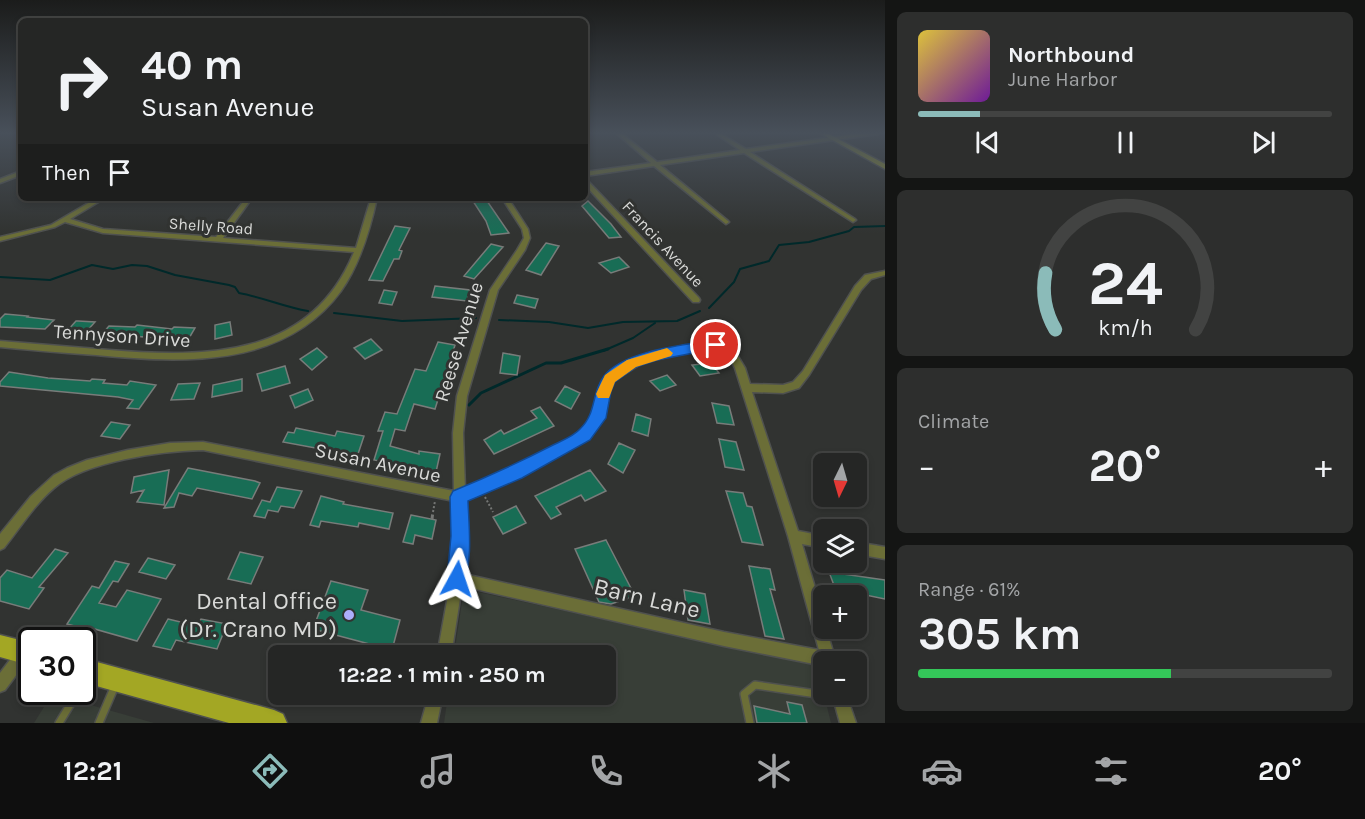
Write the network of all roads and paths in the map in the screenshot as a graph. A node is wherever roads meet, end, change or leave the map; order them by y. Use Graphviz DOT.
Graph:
graph roads {
  1 [pos="638,166"];
  2 [pos="659,166"];
  3 [pos="769,166"];
  4 [pos="18,174"];
  5 [pos="588,174"];
  6 [pos="0,182"];
  7 [pos="588,184"];
  8 [pos="97,201"];
  9 [pos="247,201"];
  10 [pos="373,201"];
  11 [pos="506,201"];
  12 [pos="65,220"];
  13 [pos="853,220"];
  14 [pos="726,222"];
  15 [pos="0,239"];
  16 [pos="218,240"];
  17 [pos="358,250"];
  18 [pos="885,273"];
  19 [pos="696,300"];
  20 [pos="0,345"];
  21 [pos="747,388"];
  22 [pos="459,497"];
  23 [pos="485,497"];
  24 [pos="435,501"];
  25 [pos="493,512"];
  26 [pos="432,519"];
  27 [pos="794,536"];
  28 [pos="813,540"];
  29 [pos="0,544"];
  30 [pos="867,550"];
  31 [pos="885,553"];
  32 [pos="457,579"];
  33 [pos="446,645"];
  34 [pos="0,646"];
  35 [pos="18,651"];
  36 [pos="826,651"];
  37 [pos="813,657"];
  38 [pos="18,665"];
  39 [pos="96,679"];
  40 [pos="118,680"];
  41 [pos="0,685"];
  42 [pos="813,693"];
  43 [pos="69,705"];
  44 [pos="433,705"];
  45 [pos="842,705"];
  46 [pos="59,723"];
  47 [pos="99,723"];
  48 [pos="274,723"];
  49 [pos="429,723"];
  50 [pos="750,723"];
  51 [pos="848,723"];
  1 -- 5 [label="street"];
  2 -- 14 [label="street"];
  3 -- 13 [label="street"];
  4 -- 6 [label="street"];
  7 -- 19 [label="street, Francis Avenue"];
  8 -- 12 [label="street"];
  9 -- 16 [label="street"];
  10 -- 17 [label="street, Tennyson Drive"];
  11 -- 22 [label="street, Reese Avenue"];
  12 -- 15 [label="street"];
  12 -- 16 [label="street, Shelly Road"];
  16 -- 17 [label="street, Shelly Road"];
  17 -- 20 [label="street, Tennyson Drive"];
  18 -- 21 [label="street"];
  21 -- 22 [label="street, Susan Avenue"];
  21 -- 27 [label="street"];
  22 -- 29 [label="street, Susan Avenue"];
  22 -- 32 [label="street, Reese Avenue"];
  23 -- 25 [label="path"];
  24 -- 26 [label="path"];
  27 -- 28 [label="street"];
  27 -- 36 [label="street"];
  30 -- 31 [label="street"];
  32 -- 33 [label="street, Reese Avenue"];
  32 -- 37 [label="street, Barn Lane"];
  34 -- 35 [label="main road"];
  38 -- 41 [label="street"];
  39 -- 40 [label="main road"];
  40 -- 47 [label="lane"];
  40 -- 48 [label="main road"];
  42 -- 50 [label="lane"];
  43 -- 46 [label="lane"];
  44 -- 49 [label="street"];
  45 -- 51 [label="street"];
}
